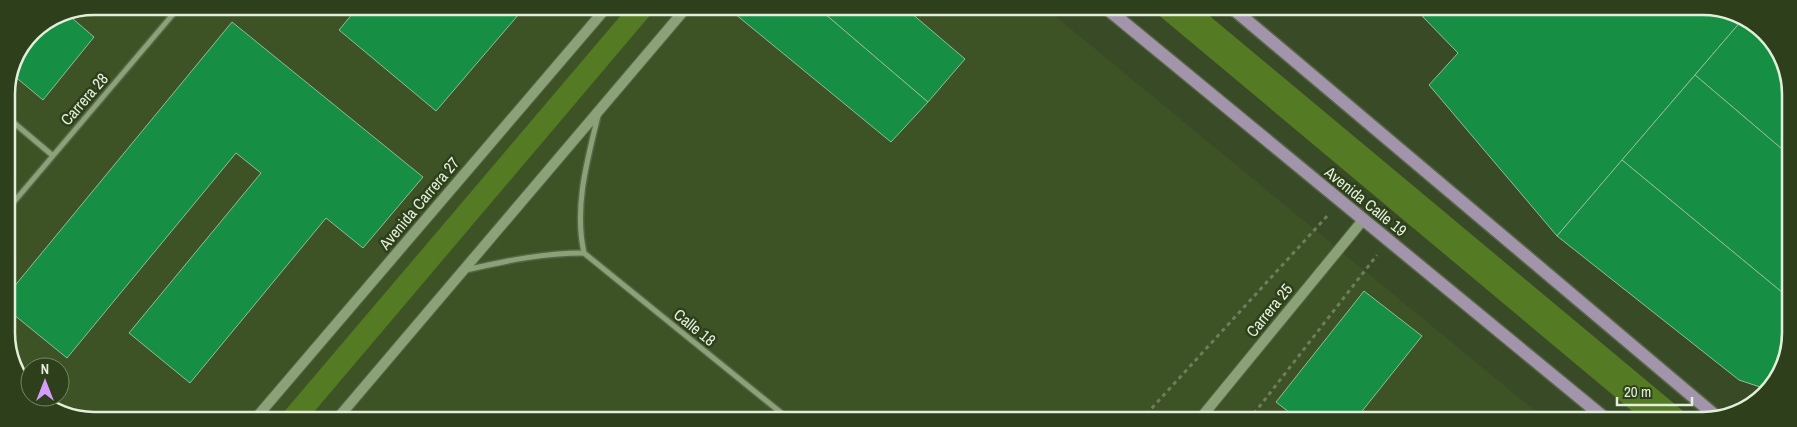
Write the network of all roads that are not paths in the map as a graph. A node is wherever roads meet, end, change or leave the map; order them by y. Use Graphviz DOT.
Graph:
graph roads {
  1 [pos="172,15"];
  2 [pos="600,15"];
  3 [pos="680,15"];
  4 [pos="1115,15"];
  5 [pos="1239,15"];
  6 [pos="599,110"];
  7 [pos="15,125"];
  8 [pos="52,155"];
  9 [pos="15,200"];
  10 [pos="1363,220"];
  11 [pos="584,253"];
  12 [pos="463,270"];
  13 [pos="1207,410"];
  14 [pos="261,412"];
  15 [pos="343,412"];
  16 [pos="780,412"];
  17 [pos="1209,412"];
  18 [pos="1597,412"];
  19 [pos="1710,412"];
  1 -- 8 [label="street, Carrera 28"];
  2 -- 14 [label="main road, Avenida Carrera 27"];
  3 -- 6 [label="main road"];
  4 -- 10 [label="main road, Avenida Calle 19"];
  5 -- 19 [label="main road"];
  6 -- 11 [label="street"];
  6 -- 12 [label="main road"];
  7 -- 8 [label="street"];
  8 -- 9 [label="street, Carrera 28"];
  10 -- 13 [label="main road, Carrera 25"];
  10 -- 18 [label="main road, Avenida Calle 19"];
  11 -- 12 [label="street"];
  11 -- 16 [label="street, Calle 18"];
  12 -- 15 [label="main road"];
  13 -- 17 [label="lane"];
}
